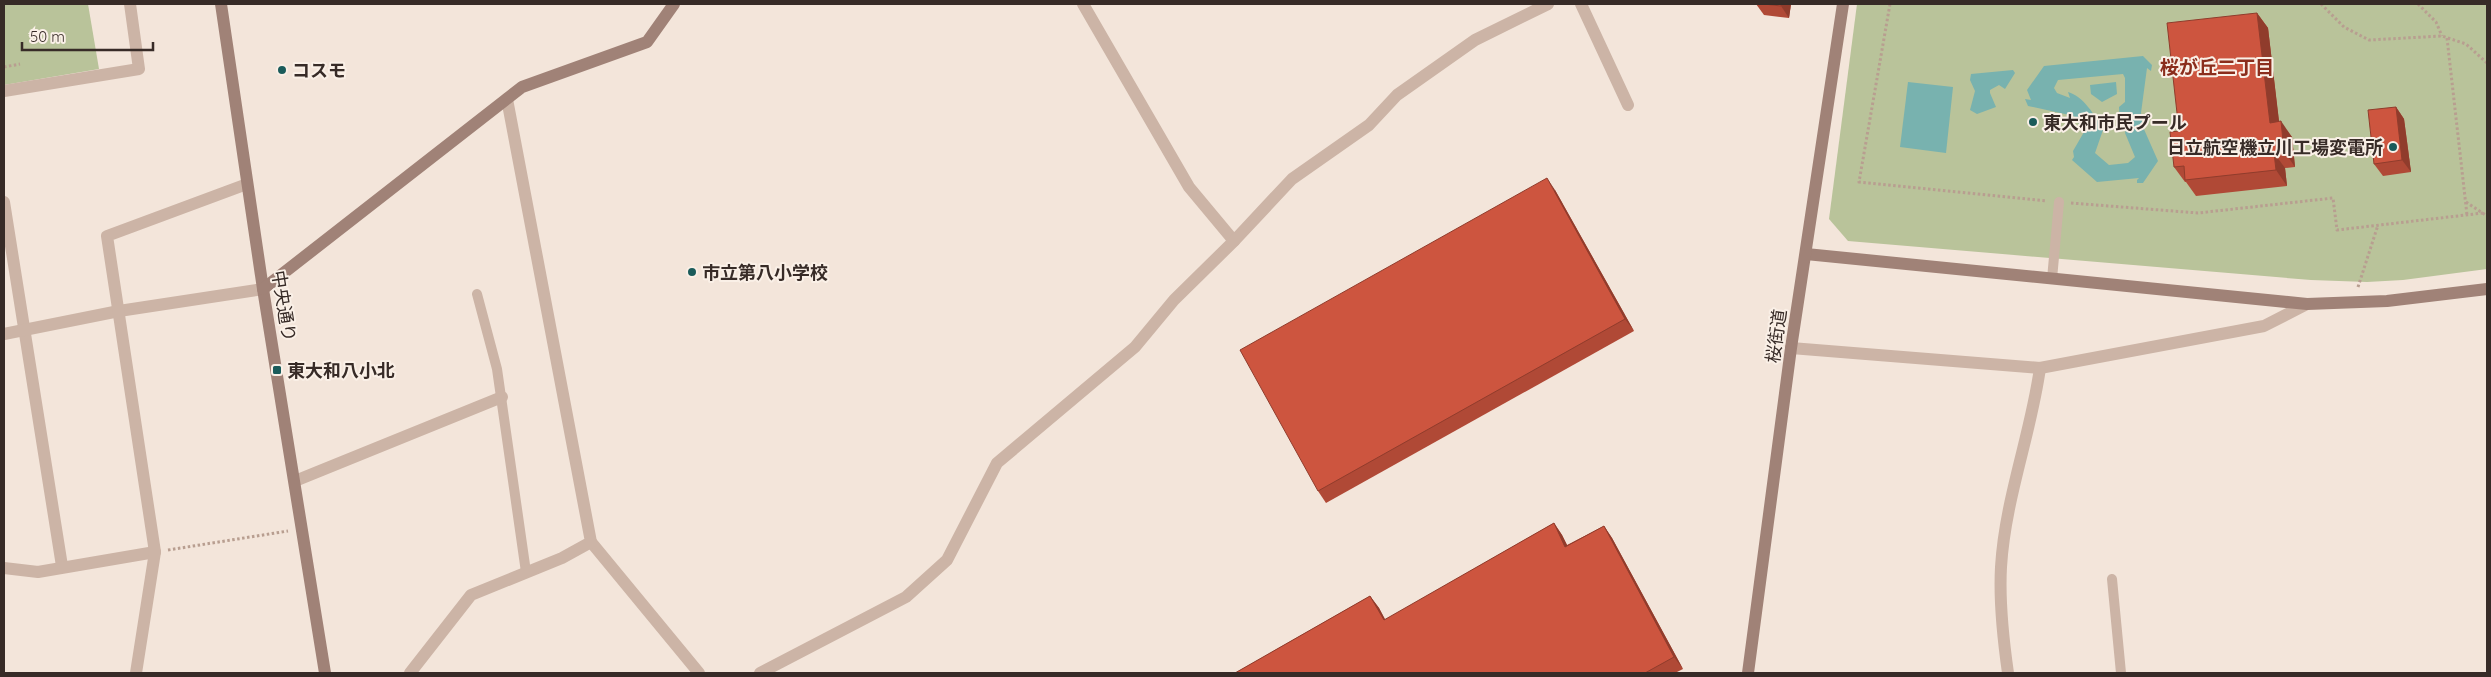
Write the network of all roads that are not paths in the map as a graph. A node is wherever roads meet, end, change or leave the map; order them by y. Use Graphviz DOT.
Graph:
graph roads {
  1 [pos="130,4"];
  2 [pos="221,4"];
  3 [pos="674,4"];
  4 [pos="1083,4"];
  5 [pos="1548,4"];
  6 [pos="1582,4"];
  7 [pos="1843,4"];
  8 [pos="4,91"];
  9 [pos="507,99"];
  10 [pos="1628,105"];
  11 [pos="247,184"];
  12 [pos="4,202"];
  13 [pos="2059,202"];
  14 [pos="1234,241"];
  15 [pos="1806,254"];
  16 [pos="2052,280"];
  17 [pos="263,289"];
  18 [pos="2487,289"];
  19 [pos="477,294"];
  20 [pos="2306,304"];
  21 [pos="120,311"];
  22 [pos="24,330"];
  23 [pos="4,334"];
  24 [pos="1791,348"];
  25 [pos="2040,368"];
  26 [pos="502,397"];
  27 [pos="295,481"];
  28 [pos="591,542"];
  29 [pos="155,552"];
  30 [pos="62,566"];
  31 [pos="4,568"];
  32 [pos="526,572"];
  33 [pos="2112,579"];
  34 [pos="136,673"];
  35 [pos="325,673"];
  36 [pos="410,673"];
  37 [pos="699,673"];
  38 [pos="760,673"];
  39 [pos="1748,673"];
  40 [pos="2008,673"];
  41 [pos="2121,673"];
  1 -- 8 [label="street"];
  2 -- 11 [label="street, 中央通り"];
  3 -- 9 [label="street"];
  4 -- 14 [label="street"];
  5 -- 14 [label="street"];
  6 -- 10 [label="street"];
  7 -- 15 [label="street, 桜街道"];
  9 -- 17 [label="street"];
  9 -- 28 [label="street"];
  11 -- 17 [label="street, 中央通り"];
  11 -- 21 [label="street"];
  12 -- 22 [label="street"];
  13 -- 16 [label="lane"];
  14 -- 38 [label="street"];
  15 -- 16 [label="street"];
  15 -- 24 [label="street, 桜街道"];
  16 -- 20 [label="street"];
  17 -- 21 [label="street"];
  17 -- 27 [label="street, 中央通り"];
  18 -- 20 [label="street"];
  19 -- 26 [label="lane"];
  20 -- 25 [label="street"];
  21 -- 22 [label="street"];
  21 -- 29 [label="street"];
  22 -- 23 [label="street"];
  22 -- 30 [label="street"];
  24 -- 25 [label="street"];
  24 -- 39 [label="street, 桜街道"];
  25 -- 40 [label="street"];
  26 -- 27 [label="street"];
  26 -- 32 [label="lane"];
  27 -- 35 [label="street, 中央通り"];
  28 -- 32 [label="street"];
  28 -- 37 [label="street"];
  29 -- 30 [label="street"];
  29 -- 34 [label="street"];
  30 -- 31 [label="street"];
  32 -- 36 [label="street"];
  33 -- 41 [label="lane"];
}
